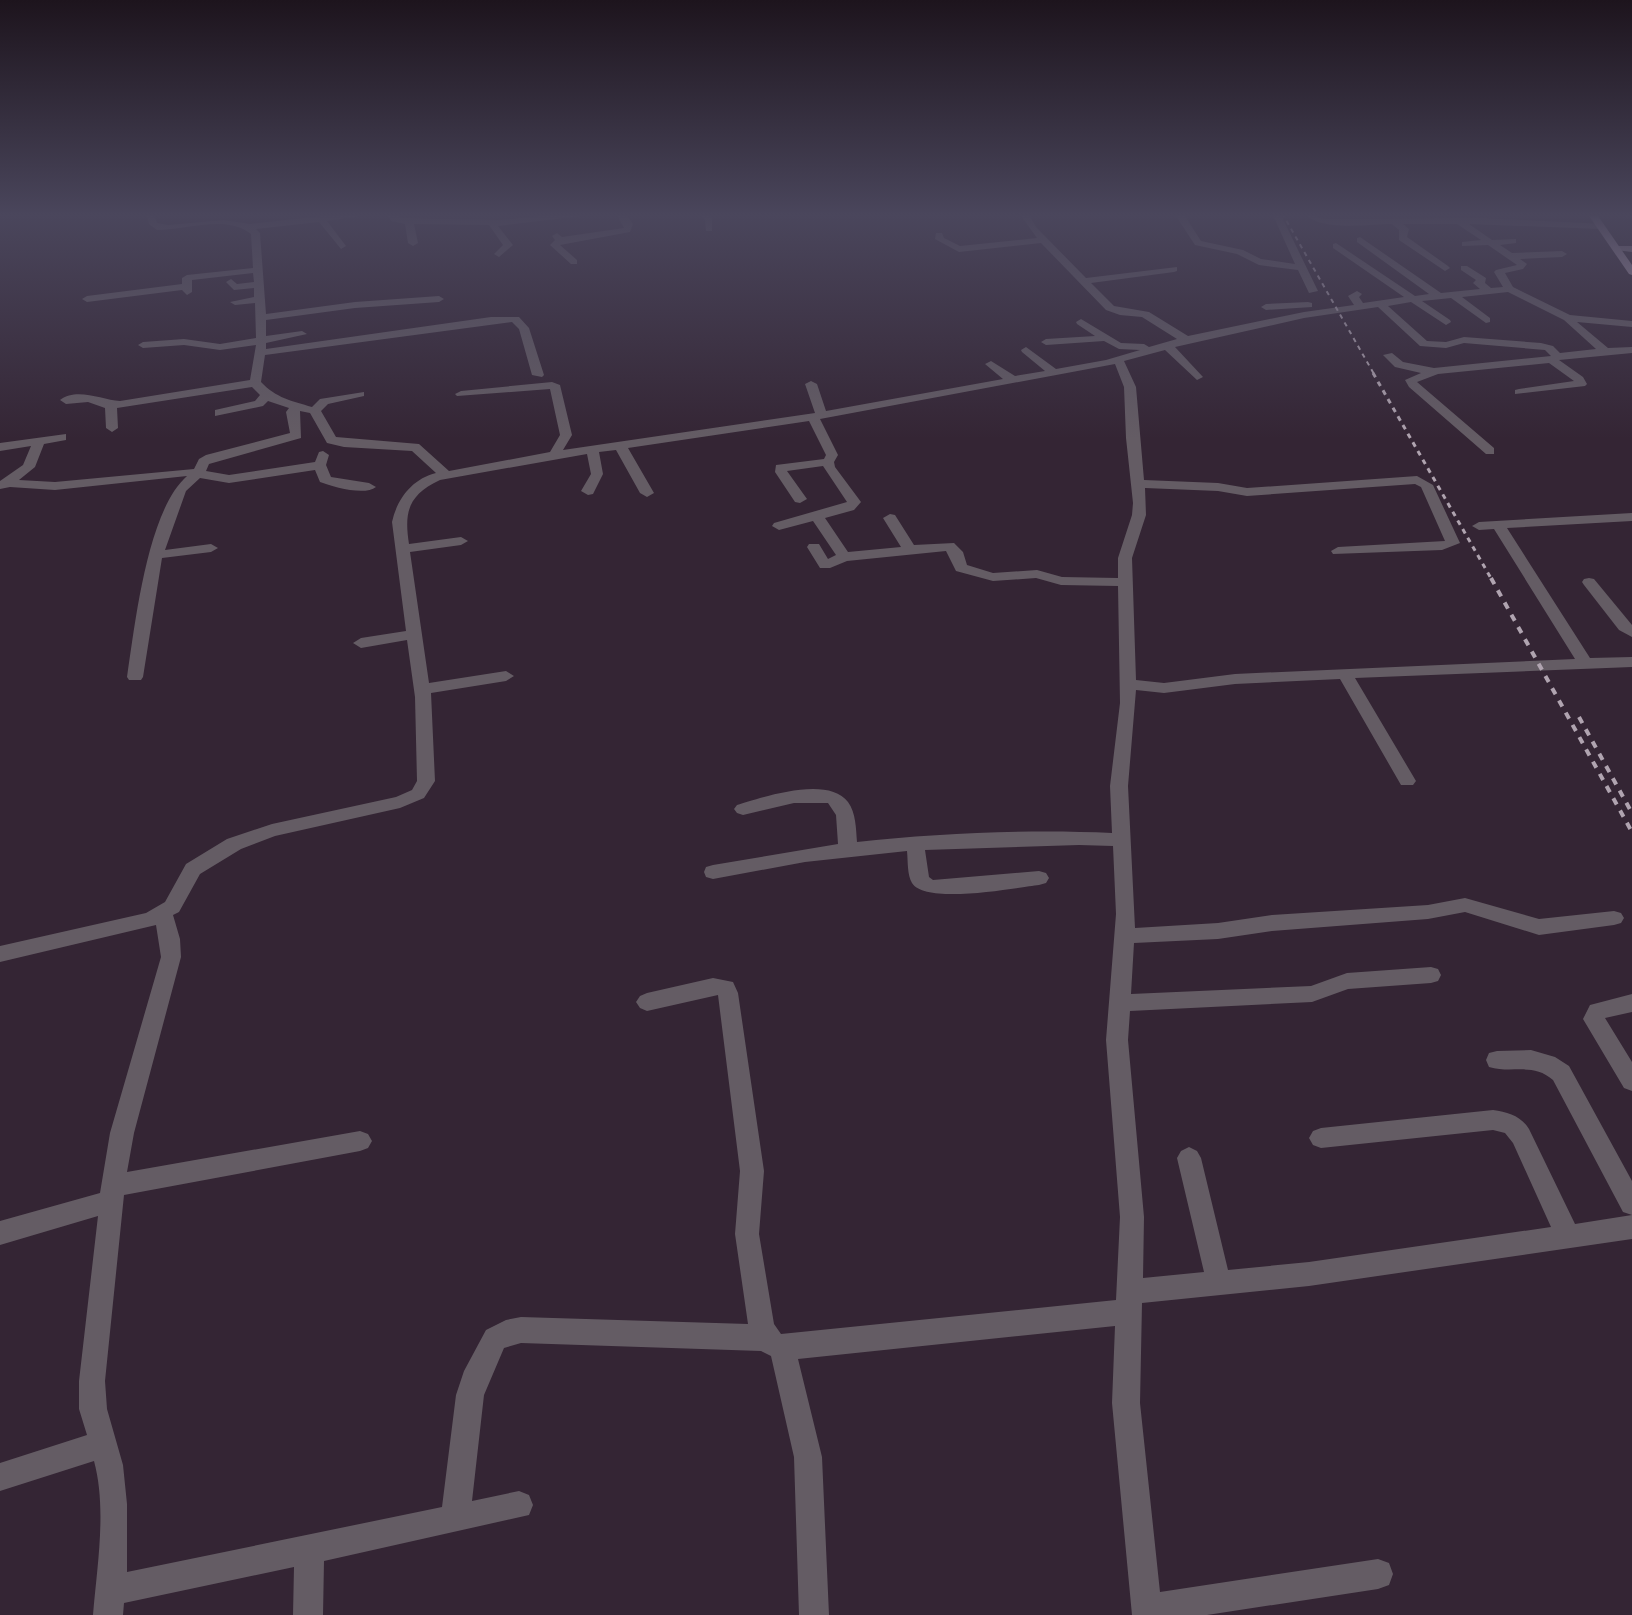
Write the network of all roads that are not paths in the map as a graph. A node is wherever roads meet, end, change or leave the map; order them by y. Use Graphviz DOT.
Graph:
graph roads {
  1 [pos="186,288"];
  2 [pos="259,288"];
  3 [pos="1091,288"];
  4 [pos="1398,288"];
  5 [pos="1434,288"];
  6 [pos="1485,288"];
  7 [pos="1508,289"];
  8 [pos="1489,291"];
  9 [pos="1357,294"];
  10 [pos="1447,297"];
  11 [pos="439,298"];
  12 [pos="87,299"];
  13 [pos="260,299"];
  14 [pos="1413,299"];
  15 [pos="235,302"];
  16 [pos="1381,305"];
  17 [pos="1266,307"];
  18 [pos="1361,308"];
  19 [pos="1306,310"];
  20 [pos="261,318"];
  21 [pos="1568,318"];
  22 [pos="1486,320"];
  23 [pos="1080,322"];
  24 [pos="1446,322"];
  25 [pos="1632,324"];
  26 [pos="302,334"];
  27 [pos="1106,338"];
  28 [pos="1186,340"];
  29 [pos="1046,342"];
  30 [pos="143,345"];
  31 [pos="1167,345"];
  32 [pos="259,348"];
  33 [pos="1153,349"];
  34 [pos="1026,350"];
  35 [pos="1632,350"];
  36 [pos="1605,351"];
  37 [pos="1388,355"];
  38 [pos="217,356"];
  39 [pos="1555,358"];
  40 [pos="1118,360"];
  41 [pos="1531,363"];
  42 [pos="991,364"];
  43 [pos="1436,371"];
  44 [pos="1054,373"];
  45 [pos="538,375"];
  46 [pos="1547,376"];
  47 [pos="1197,377"];
  48 [pos="1012,380"];
  49 [pos="255,383"];
  50 [pos="811,384"];
  51 [pos="1519,392"];
  52 [pos="360,394"];
  53 [pos="461,394"];
  54 [pos="266,395"];
  55 [pos="66,399"];
  56 [pos="111,405"];
  57 [pos="298,406"];
  58 [pos="315,411"];
  59 [pos="219,413"];
  60 [pos="818,416"];
  61 [pos="112,428"];
  62 [pos="62,437"];
  63 [pos="39,440"];
  64 [pos="331,440"];
  65 [pos="621,445"];
  66 [pos="0,447"];
  67 [pos="592,449"];
  68 [pos="1490,452"];
  69 [pos="556,455"];
  70 [pos="828,462"];
  71 [pos="320,465"];
  72 [pos="199,472"];
  73 [pos="445,474"];
  74 [pos="1139,484"];
  75 [pos="3,485"];
  76 [pos="369,487"];
  77 [pos="588,491"];
  78 [pos="647,493"];
  79 [pos="800,499"];
  80 [pos="817,516"];
  81 [pos="1632,517"];
  82 [pos="890,518"];
  83 [pos="1498,525"];
  84 [pos="779,526"];
  85 [pos="1479,526"];
  86 [pos="461,541"];
  87 [pos="814,547"];
  88 [pos="211,549"];
  89 [pos="404,549"];
  90 [pos="910,550"];
  91 [pos="1338,551"];
  92 [pos="156,555"];
  93 [pos="844,557"];
  94 [pos="1125,582"];
  95 [pos="1589,582"];
  96 [pos="1632,632"];
  97 [pos="415,636"];
  98 [pos="362,643"];
  99 [pos="1632,662"];
  100 [pos="1585,663"];
  101 [pos="1345,674"];
  102 [pos="506,676"];
  103 [pos="135,677"];
  104 [pos="1127,684"];
  105 [pos="422,689"];
  106 [pos="1407,781"];
  107 [pos="742,809"];
  108 [pos="1123,840"];
  109 [pos="915,844"];
  110 [pos="848,851"];
  111 [pos="713,872"];
  112 [pos="1039,878"];
  113 [pos="163,913"];
  114 [pos="1614,918"];
  115 [pos="1125,936"];
  116 [pos="0,954"];
  117 [pos="1431,975"];
  118 [pos="647,1002"];
  119 [pos="1119,1003"];
  120 [pos="1632,1003"];
  121 [pos="1497,1060"];
  122 [pos="1632,1081"];
  123 [pos="1321,1138"];
  124 [pos="360,1141"];
  125 [pos="1189,1158"];
  126 [pos="113,1193"];
  127 [pos="1632,1204"];
  128 [pos="1632,1227"];
  129 [pos="0,1233"];
  130 [pos="1568,1236"];
  131 [pos="1219,1283"];
  132 [pos="1130,1302"];
  133 [pos="774,1343"];
  134 [pos="102,1444"];
  135 [pos="0,1477"];
  136 [pos="519,1505"];
  137 [pos="455,1518"];
  138 [pos="309,1549"];
  139 [pos="1378,1574"];
  140 [pos="109,1603"];
  141 [pos="1147,1612"];
  142 [pos="308,1615"];
  143 [pos="814,1615"];
  1 -- 12 [label="street"];
  2 -- 13 [label="street"];
  3 -- 28 [label="street"];
  4 -- 14 [label="street"];
  5 -- 10 [label="street"];
  6 -- 8 [label="street"];
  7 -- 8 [label="street"];
  7 -- 21 [label="street"];
  8 -- 10 [label="street"];
  9 -- 18 [label="street"];
  10 -- 14 [label="street"];
  10 -- 22 [label="street"];
  11 -- 20 [label="street"];
  13 -- 15 [label="street"];
  13 -- 20 [label="street"];
  14 -- 16 [label="street"];
  14 -- 24 [label="street"];
  16 -- 18 [label="street"];
  16 -- 39 [label="street"];
  17 -- 19 [label="street"];
  18 -- 19 [label="street"];
  19 -- 28 [label="street"];
  20 -- 32 [label="street"];
  21 -- 25 [label="street"];
  21 -- 36 [label="street"];
  23 -- 27 [label="street"];
  26 -- 32 [label="street"];
  27 -- 29 [label="street"];
  27 -- 33 [label="street"];
  28 -- 31 [label="street"];
  30 -- 32 [label="street"];
  31 -- 33 [label="street"];
  31 -- 47 [label="street"];
  32 -- 38 [label="street"];
  32 -- 45 [label="street"];
  32 -- 49 [label="street"];
  33 -- 40 [label="street"];
  34 -- 44 [label="street"];
  35 -- 36 [label="street"];
  36 -- 39 [label="street"];
  37 -- 43 [label="street"];
  39 -- 41 [label="street"];
  39 -- 51 [label="street"];
  40 -- 44 [label="street"];
  40 -- 74 [label="street"];
  41 -- 43 [label="street"];
  41 -- 46 [label="street"];
  42 -- 48 [label="street"];
  43 -- 68 [label="street"];
  44 -- 48 [label="street"];
  48 -- 60 [label="street"];
  49 -- 54 [label="street"];
  49 -- 56 [label="street"];
  50 -- 60 [label="street"];
  52 -- 58 [label="street"];
  53 -- 69 [label="street"];
  54 -- 57 [label="street"];
  54 -- 59 [label="street"];
  55 -- 56 [label="street"];
  56 -- 61 [label="street"];
  57 -- 58 [label="street"];
  57 -- 72 [label="street"];
  58 -- 64 [label="street"];
  60 -- 65 [label="street"];
  60 -- 70 [label="street"];
  62 -- 63 [label="street"];
  63 -- 66 [label="street"];
  63 -- 75 [label="street"];
  64 -- 71 [label="street"];
  64 -- 73 [label="street"];
  65 -- 67 [label="street"];
  65 -- 78 [label="street"];
  67 -- 69 [label="street"];
  67 -- 77 [label="street"];
  69 -- 73 [label="street"];
  70 -- 79 [label="street"];
  70 -- 80 [label="street"];
  71 -- 72 [label="street"];
  71 -- 76 [label="street"];
  72 -- 75 [label="street"];
  72 -- 92 [label="street"];
  73 -- 89 [label="street"];
  74 -- 91 [label="street"];
  74 -- 94 [label="street"];
  80 -- 84 [label="street"];
  80 -- 93 [label="street"];
  81 -- 83 [label="street"];
  82 -- 90 [label="street"];
  83 -- 85 [label="street"];
  83 -- 100 [label="street"];
  86 -- 89 [label="street"];
  87 -- 93 [label="street"];
  88 -- 92 [label="street"];
  89 -- 97 [label="street"];
  90 -- 93 [label="street"];
  90 -- 94 [label="street"];
  92 -- 103 [label="street"];
  94 -- 104 [label="street"];
  95 -- 96 [label="street"];
  97 -- 98 [label="street"];
  97 -- 105 [label="street"];
  99 -- 100 [label="street"];
  100 -- 101 [label="street"];
  101 -- 104 [label="street"];
  101 -- 106 [label="street"];
  102 -- 105 [label="street"];
  104 -- 108 [label="street"];
  105 -- 113 [label="street"];
  107 -- 110 [label="street"];
  108 -- 109 [label="street"];
  108 -- 115 [label="street"];
  109 -- 110 [label="street"];
  109 -- 112 [label="street"];
  110 -- 111 [label="street"];
  113 -- 116 [label="street"];
  113 -- 126 [label="street"];
  114 -- 115 [label="street"];
  115 -- 119 [label="street"];
  117 -- 119 [label="street"];
  118 -- 133 [label="street"];
  119 -- 132 [label="street"];
  120 -- 122 [label="street"];
  121 -- 127 [label="street"];
  123 -- 130 [label="street"];
  124 -- 126 [label="street"];
  125 -- 131 [label="street"];
  126 -- 129 [label="street"];
  126 -- 134 [label="street"];
  128 -- 130 [label="street"];
  130 -- 131 [label="street"];
  131 -- 132 [label="street"];
  132 -- 133 [label="street"];
  132 -- 141 [label="street"];
  133 -- 137 [label="street"];
  133 -- 143 [label="street"];
  134 -- 135 [label="street"];
  134 -- 140 [label="street"];
  136 -- 137 [label="street"];
  137 -- 138 [label="street"];
  138 -- 140 [label="street"];
  138 -- 142 [label="street"];
  139 -- 141 [label="street"];
}
